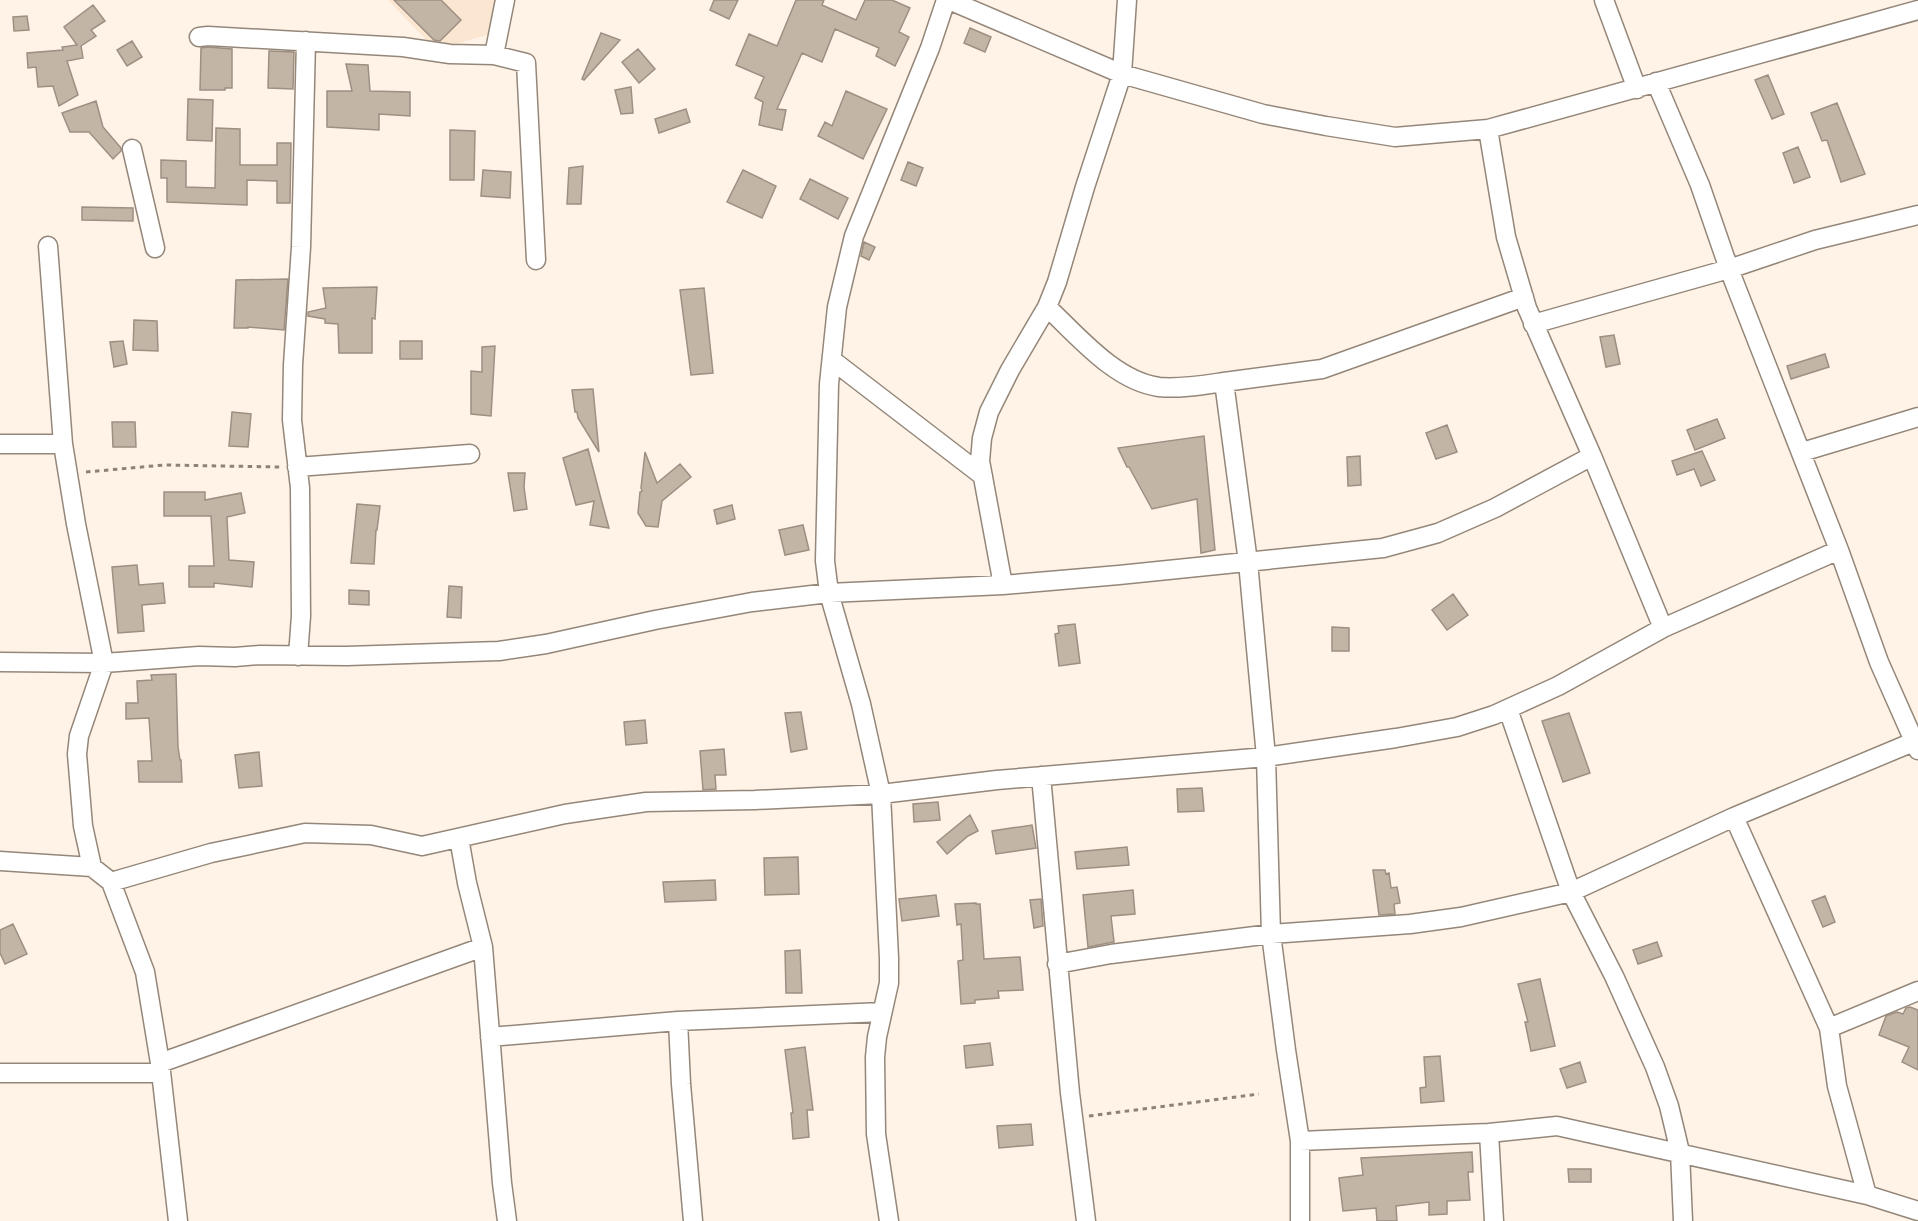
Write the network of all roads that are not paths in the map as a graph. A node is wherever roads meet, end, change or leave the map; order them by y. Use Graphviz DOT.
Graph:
graph roads {
  1 [pos="505,0"];
  2 [pos="947,0"];
  3 [pos="1127,0"];
  4 [pos="1604,0"];
  5 [pos="1918,10"];
  6 [pos="199,37"];
  7 [pos="306,41"];
  8 [pos="494,55"];
  9 [pos="1122,74"];
  10 [pos="1656,82"];
  11 [pos="1637,89"];
  12 [pos="1488,129"];
  13 [pos="132,148"];
  14 [pos="1918,215"];
  15 [pos="48,246"];
  16 [pos="155,248"];
  17 [pos="536,260"];
  18 [pos="1729,269"];
  19 [pos="1524,297"];
  20 [pos="1047,307"];
  21 [pos="1533,324"];
  22 [pos="832,360"];
  23 [pos="1224,382"];
  24 [pos="1918,417"];
  25 [pos="0,444"];
  26 [pos="63,444"];
  27 [pos="1802,452"];
  28 [pos="470,454"];
  29 [pos="1592,456"];
  30 [pos="297,467"];
  31 [pos="983,476"];
  32 [pos="1839,550"];
  33 [pos="1248,562"];
  34 [pos="1003,585"];
  35 [pos="829,593"];
  36 [pos="1663,628"];
  37 [pos="298,656"];
  38 [pos="0,662"];
  39 [pos="104,663"];
  40 [pos="1508,709"];
  41 [pos="1917,744"];
  42 [pos="1266,757"];
  43 [pos="1041,776"];
  44 [pos="881,794"];
  45 [pos="1734,817"];
  46 [pos="459,838"];
  47 [pos="0,861"];
  48 [pos="92,867"];
  49 [pos="111,882"];
  50 [pos="1571,892"];
  51 [pos="1271,934"];
  52 [pos="483,947"];
  53 [pos="1057,964"];
  54 [pos="1918,991"];
  55 [pos="882,1012"];
  56 [pos="678,1021"];
  57 [pos="1829,1028"];
  58 [pos="490,1037"];
  59 [pos="160,1068"];
  60 [pos="0,1073"];
  61 [pos="1489,1133"];
  62 [pos="1300,1140"];
  63 [pos="1680,1152"];
  64 [pos="1867,1195"];
  65 [pos="1918,1211"];
  66 [pos="178,1221"];
  67 [pos="507,1221"];
  68 [pos="693,1221"];
  69 [pos="889,1221"];
  70 [pos="1086,1221"];
  71 [pos="1300,1221"];
  72 [pos="1494,1221"];
  73 [pos="1683,1221"];
  1 -- 8 [label="street"];
  2 -- 9 [label="street"];
  2 -- 22 [label="street"];
  3 -- 9 [label="street"];
  4 -- 11 [label="street"];
  5 -- 10 [label="street"];
  6 -- 7 [label="street"];
  7 -- 8 [label="street"];
  7 -- 30 [label="street"];
  8 -- 17 [label="street"];
  9 -- 12 [label="street"];
  9 -- 20 [label="street"];
  10 -- 11 [label="street"];
  10 -- 18 [label="street"];
  11 -- 12 [label="street"];
  12 -- 19 [label="street"];
  13 -- 16 [label="street"];
  14 -- 18 [label="street"];
  15 -- 26 [label="street"];
  18 -- 21 [label="street"];
  18 -- 27 [label="street"];
  19 -- 21 [label="street"];
  19 -- 23 [label="street"];
  20 -- 23 [label="street"];
  20 -- 31 [label="street"];
  21 -- 29 [label="street"];
  22 -- 31 [label="street"];
  22 -- 35 [label="street"];
  23 -- 33 [label="street"];
  24 -- 27 [label="street"];
  25 -- 26 [label="street"];
  26 -- 39 [label="street"];
  27 -- 32 [label="street"];
  28 -- 30 [label="street"];
  29 -- 33 [label="street"];
  29 -- 36 [label="street"];
  30 -- 37 [label="street"];
  31 -- 34 [label="street"];
  32 -- 36 [label="street"];
  32 -- 41 [label="street"];
  33 -- 34 [label="street"];
  33 -- 42 [label="street"];
  34 -- 35 [label="street"];
  35 -- 37 [label="street"];
  35 -- 44 [label="street"];
  36 -- 40 [label="street"];
  37 -- 39 [label="street"];
  38 -- 39 [label="street"];
  39 -- 48 [label="street"];
  40 -- 42 [label="street"];
  40 -- 50 [label="street"];
  41 -- 45 [label="street"];
  42 -- 43 [label="street"];
  42 -- 51 [label="street"];
  43 -- 44 [label="street"];
  43 -- 53 [label="street"];
  44 -- 46 [label="street"];
  44 -- 55 [label="street"];
  45 -- 50 [label="street"];
  45 -- 57 [label="street"];
  46 -- 49 [label="street"];
  46 -- 52 [label="street"];
  47 -- 48 [label="street"];
  48 -- 49 [label="street"];
  49 -- 59 [label="street"];
  50 -- 51 [label="street"];
  50 -- 63 [label="street"];
  51 -- 53 [label="street"];
  51 -- 62 [label="street"];
  52 -- 58 [label="street"];
  52 -- 59 [label="street"];
  53 -- 70 [label="street"];
  54 -- 57 [label="street"];
  55 -- 56 [label="street"];
  55 -- 69 [label="street"];
  56 -- 58 [label="street"];
  56 -- 68 [label="street"];
  57 -- 64 [label="street"];
  58 -- 67 [label="street"];
  59 -- 60 [label="street"];
  59 -- 66 [label="street"];
  61 -- 62 [label="street"];
  61 -- 63 [label="street"];
  61 -- 72 [label="street"];
  62 -- 71 [label="street"];
  63 -- 64 [label="street"];
  63 -- 73 [label="street"];
  64 -- 65 [label="street"];
}
